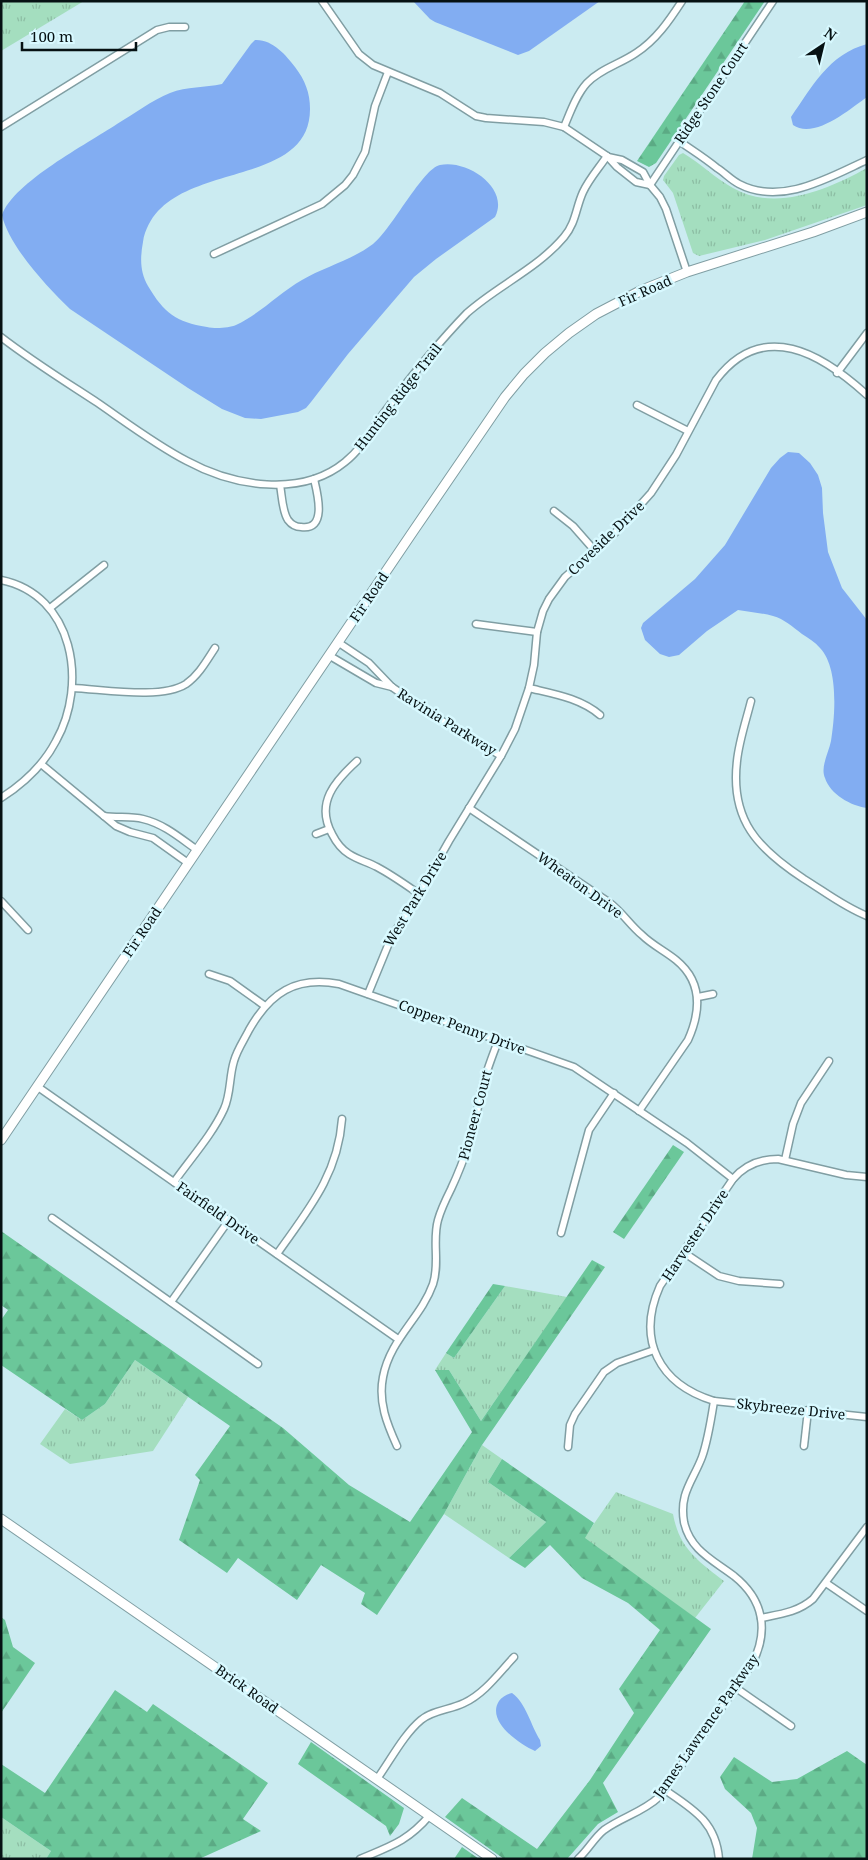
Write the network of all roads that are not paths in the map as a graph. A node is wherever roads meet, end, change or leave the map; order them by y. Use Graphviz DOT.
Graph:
graph roads {
  1 [pos="322,1"];
  2 [pos="682,1"];
  3 [pos="773,1"];
  4 [pos="185,27"];
  5 [pos="388,72"];
  6 [pos="1,127"];
  7 [pos="564,128"];
  8 [pos="679,141"];
  9 [pos="607,156"];
  10 [pos="867,160"];
  11 [pos="650,185"];
  12 [pos="867,212"];
  13 [pos="214,254"];
  14 [pos="687,272"];
  15 [pos="867,333"];
  16 [pos="1,337"];
  17 [pos="837,373"];
  18 [pos="867,395"];
  19 [pos="636,405"];
  20 [pos="688,431"];
  21 [pos="314,479"];
  22 [pos="280,485"];
  23 [pos="554,511"];
  24 [pos="595,551"];
  25 [pos="104,565"];
  26 [pos="1,580"];
  27 [pos="50,608"];
  28 [pos="476,624"];
  29 [pos="537,632"];
  30 [pos="339,643"];
  31 [pos="215,648"];
  32 [pos="330,656"];
  33 [pos="392,687"];
  34 [pos="72,688"];
  35 [pos="530,688"];
  36 [pos="751,701"];
  37 [pos="600,715"];
  38 [pos="502,756"];
  39 [pos="357,761"];
  40 [pos="41,764"];
  41 [pos="1,798"];
  42 [pos="469,808"];
  43 [pos="103,815"];
  44 [pos="329,829"];
  45 [pos="316,834"];
  46 [pos="198,850"];
  47 [pos="188,863"];
  48 [pos="420,894"];
  49 [pos="1,901"];
  50 [pos="867,916"];
  51 [pos="28,930"];
  52 [pos="209,974"];
  53 [pos="368,994"];
  54 [pos="713,994"];
  55 [pos="698,997"];
  56 [pos="265,1006"];
  57 [pos="498,1041"];
  58 [pos="829,1061"];
  59 [pos="38,1087"];
  60 [pos="614,1093"];
  61 [pos="640,1111"];
  62 [pos="342,1119"];
  63 [pos="1,1140"];
  64 [pos="785,1160"];
  65 [pos="867,1177"];
  66 [pos="733,1179"];
  67 [pos="174,1182"];
  68 [pos="52,1218"];
  69 [pos="229,1220"];
  70 [pos="561,1233"];
  71 [pos="683,1252"];
  72 [pos="277,1254"];
  73 [pos="780,1284"];
  74 [pos="171,1302"];
  75 [pos="398,1339"];
  76 [pos="654,1350"];
  77 [pos="258,1364"];
  78 [pos="714,1401"];
  79 [pos="808,1410"];
  80 [pos="867,1417"];
  81 [pos="397,1446"];
  82 [pos="804,1446"];
  83 [pos="568,1447"];
  84 [pos="1,1519"];
  85 [pos="867,1527"];
  86 [pos="826,1583"];
  87 [pos="867,1611"];
  88 [pos="761,1618"];
  89 [pos="514,1656"];
  90 [pos="736,1688"];
  91 [pos="791,1726"];
  92 [pos="377,1779"];
  93 [pos="665,1790"];
  94 [pos="430,1815"];
  95 [pos="581,1857"];
  96 [pos="360,1859"];
  97 [pos="492,1859"];
  98 [pos="719,1859"];
  1 -- 5 [label="street"];
  2 -- 7 [label="street"];
  3 -- 8 [label="street, Ridge Stone Court"];
  4 -- 6 [label="street"];
  5 -- 7 [label="street"];
  5 -- 13 [label="street"];
  7 -- 9 [label="street"];
  8 -- 10 [label="street"];
  8 -- 11 [label="street, Ridge Stone Court"];
  9 -- 11 [label="street"];
  9 -- 11 [label="street"];
  9 -- 21 [label="street, Hunting Ridge Trail"];
  11 -- 14 [label="street"];
  12 -- 14 [label="street, Fir Road"];
  14 -- 30 [label="street, Fir Road"];
  15 -- 17 [label="street"];
  16 -- 22 [label="street, Hunting Ridge Trail"];
  17 -- 18 [label="street, Coveside Drive"];
  17 -- 20 [label="street, Coveside Drive"];
  19 -- 20 [label="street"];
  20 -- 24 [label="street, Coveside Drive"];
  21 -- 22 [label="street, Hunting Ridge Trail"];
  21 -- 22 [label="street"];
  23 -- 24 [label="street"];
  24 -- 29 [label="street, Coveside Drive"];
  25 -- 27 [label="street"];
  26 -- 27 [label="street"];
  27 -- 34 [label="street"];
  28 -- 29 [label="street"];
  29 -- 35 [label="street, Coveside Drive"];
  30 -- 32 [label="street, Fir Road"];
  30 -- 33 [label="street"];
  31 -- 34 [label="street"];
  32 -- 33 [label="street"];
  32 -- 46 [label="street, Fir Road"];
  33 -- 38 [label="street, Ravinia Parkway"];
  34 -- 40 [label="street"];
  35 -- 37 [label="street"];
  35 -- 38 [label="street, Coveside Drive"];
  36 -- 50 [label="street"];
  38 -- 42 [label="street, Coveside Drive"];
  39 -- 44 [label="street"];
  40 -- 41 [label="street"];
  40 -- 43 [label="street"];
  42 -- 48 [label="street, West Park Drive"];
  42 -- 55 [label="street, Wheaton Drive"];
  43 -- 46 [label="street"];
  43 -- 47 [label="street"];
  44 -- 45 [label="street"];
  44 -- 48 [label="street"];
  46 -- 47 [label="street, Fir Road"];
  47 -- 59 [label="street, Fir Road"];
  48 -- 53 [label="street, West Park Drive"];
  49 -- 51 [label="street"];
  52 -- 56 [label="street"];
  53 -- 56 [label="street, Copper Penny Drive"];
  53 -- 57 [label="street, Copper Penny Drive"];
  54 -- 55 [label="street"];
  55 -- 61 [label="street"];
  56 -- 67 [label="street"];
  57 -- 60 [label="street, Copper Penny Drive"];
  57 -- 75 [label="street, Pioneer Court"];
  58 -- 64 [label="street"];
  59 -- 63 [label="street, Fir Road"];
  59 -- 67 [label="street, Fairfield Drive"];
  60 -- 61 [label="street, Copper Penny Drive"];
  60 -- 70 [label="street"];
  61 -- 66 [label="street, Copper Penny Drive"];
  62 -- 72 [label="street"];
  64 -- 65 [label="street, Harvester Drive"];
  64 -- 66 [label="street, Harvester Drive"];
  66 -- 71 [label="street, Harvester Drive"];
  67 -- 69 [label="street, Fairfield Drive"];
  68 -- 74 [label="street"];
  69 -- 72 [label="street, Fairfield Drive"];
  69 -- 74 [label="street"];
  71 -- 73 [label="street"];
  71 -- 76 [label="street, Harvester Drive"];
  72 -- 75 [label="street, Fairfield Drive"];
  74 -- 77 [label="street"];
  75 -- 81 [label="street, Pioneer Court"];
  76 -- 78 [label="street, Harvester Drive"];
  76 -- 83 [label="street"];
  78 -- 79 [label="street, Skybreeze Drive"];
  78 -- 88 [label="street"];
  79 -- 80 [label="street, Skybreeze Drive"];
  79 -- 82 [label="street"];
  84 -- 92 [label="street, Brick Road"];
  85 -- 86 [label="street"];
  86 -- 87 [label="street"];
  86 -- 88 [label="street"];
  88 -- 90 [label="street, James Lawrence Parkway"];
  89 -- 92 [label="street"];
  90 -- 91 [label="street"];
  90 -- 93 [label="street, James Lawrence Parkway"];
  92 -- 94 [label="street, Brick Road"];
  93 -- 95 [label="street, James Lawrence Parkway"];
  93 -- 98 [label="street"];
  94 -- 96 [label="street"];
  94 -- 97 [label="street, Brick Road"];
}
